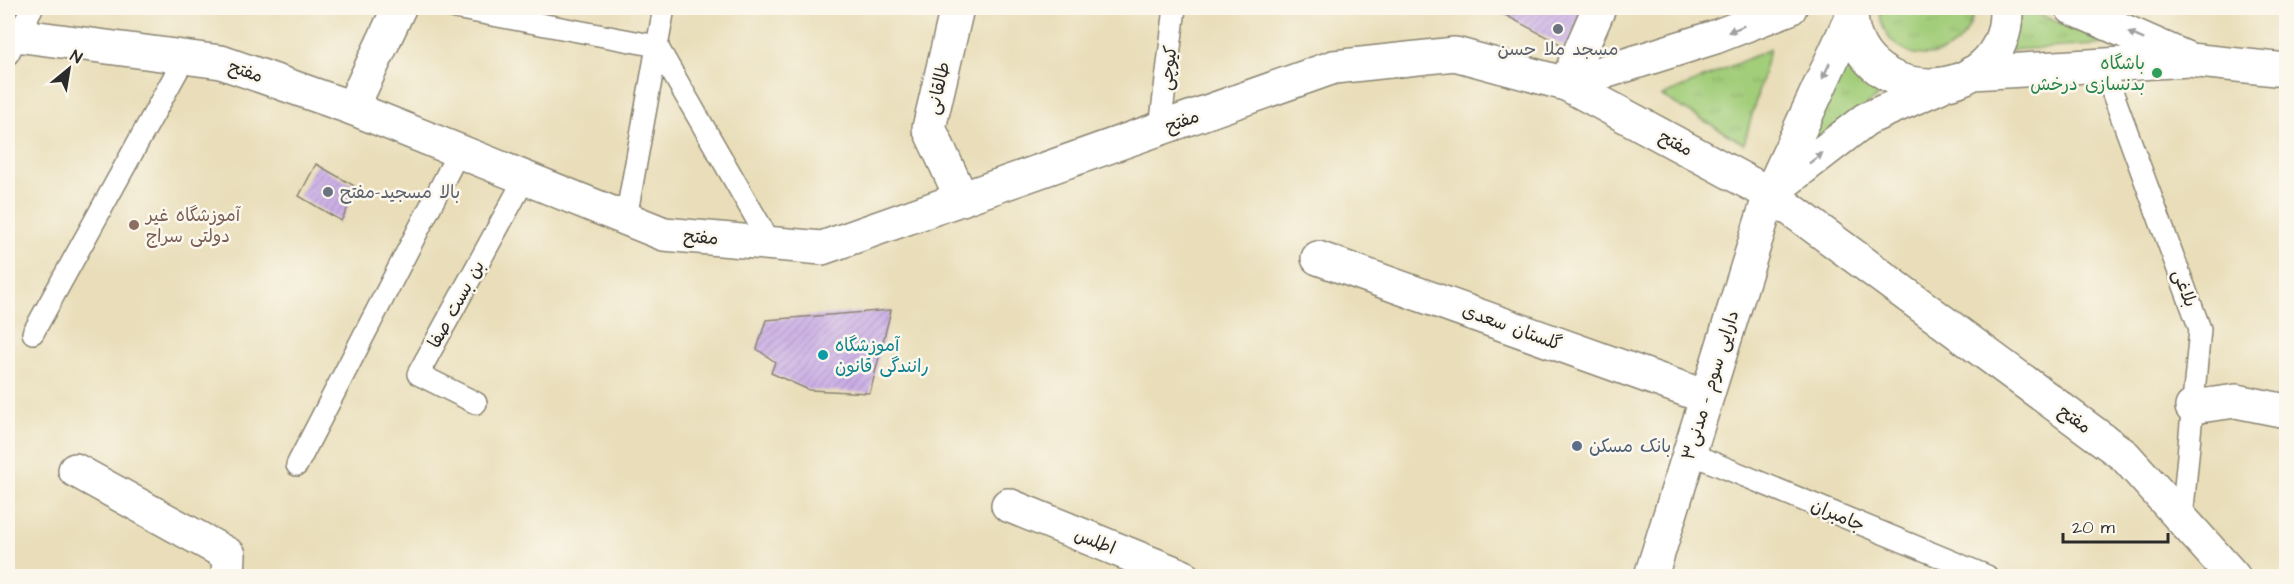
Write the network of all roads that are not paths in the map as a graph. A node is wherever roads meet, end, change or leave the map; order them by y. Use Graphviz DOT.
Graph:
graph roads {
  1 [pos="399,8"];
  2 [pos="454,8"];
  3 [pos="664,8"];
  4 [pos="957,8"];
  5 [pos="1175,8"];
  6 [pos="1599,8"];
  7 [pos="1790,8"];
  8 [pos="2006,8"];
  9 [pos="2072,8"];
  10 [pos="1851,13"];
  11 [pos="16,32"];
  12 [pos="657,46"];
  13 [pos="184,57"];
  14 [pos="2190,60"];
  15 [pos="2103,67"];
  16 [pos="2286,70"];
  17 [pos="1958,79"];
  18 [pos="1566,84"];
  19 [pos="352,108"];
  20 [pos="1160,128"];
  21 [pos="459,151"];
  22 [pos="525,178"];
  23 [pos="1770,194"];
  24 [pos="962,199"];
  25 [pos="626,219"];
  26 [pos="771,244"];
  27 [pos="1318,258"];
  28 [pos="33,333"];
  29 [pos="1706,397"];
  30 [pos="476,403"];
  31 [pos="2192,407"];
  32 [pos="2286,411"];
  33 [pos="1689,453"];
  34 [pos="297,465"];
  35 [pos="75,470"];
  36 [pos="1008,505"];
  37 [pos="2182,519"];
  38 [pos="228,576"];
  39 [pos="1182,576"];
  40 [pos="1651,576"];
  41 [pos="1987,576"];
  42 [pos="2233,576"];
  1 -- 19 [label="main road"];
  2 -- 12 [label="lane"];
  3 -- 12 [label="lane"];
  4 -- 24 [label="main road, طالقانی"];
  5 -- 20 [label="lane, کیوچی"];
  6 -- 18 [label="main road"];
  7 -- 18 [label="main road, one-way"];
  8 -- 17 [label="main road"];
  14 -- 9 [label="main road, one-way"];
  10 -- 17 [label="main road"];
  10 -- 23 [label="main road, دارایی سوم - مدنی۳, one-way"];
  11 -- 13 [label="main road, مفتح"];
  12 -- 25 [label="lane"];
  12 -- 26 [label="lane"];
  13 -- 19 [label="main road, مفتح"];
  13 -- 28 [label="lane"];
  14 -- 15 [label="main road"];
  14 -- 16 [label="main road"];
  15 -- 17 [label="main road"];
  15 -- 31 [label="lane, بلاغی"];
  23 -- 17 [label="main road, one-way"];
  18 -- 20 [label="main road, مفتح"];
  18 -- 23 [label="main road, مفتح"];
  19 -- 21 [label="main road, مفتح"];
  20 -- 24 [label="main road, مفتح"];
  21 -- 22 [label="main road, مفتح"];
  21 -- 34 [label="lane"];
  22 -- 25 [label="main road, مفتح"];
  22 -- 30 [label="lane, بن بست صفا"];
  23 -- 29 [label="main road, دارایی سوم - مدنی۳"];
  23 -- 37 [label="main road, مفتح"];
  24 -- 26 [label="main road, مفتح"];
  25 -- 26 [label="main road, مفتح"];
  27 -- 29 [label="main road, گلستان سعدی"];
  29 -- 33 [label="main road, دارایی سوم - مدنی۳"];
  31 -- 32 [label="main road"];
  31 -- 37 [label="lane, بلاغی"];
  33 -- 40 [label="main road, دارایی سوم - مدنی۳"];
  33 -- 41 [label="lane, جامبران"];
  35 -- 38 [label="main road"];
  36 -- 39 [label="main road, اطلس"];
  37 -- 42 [label="main road, مفتح"];
}
